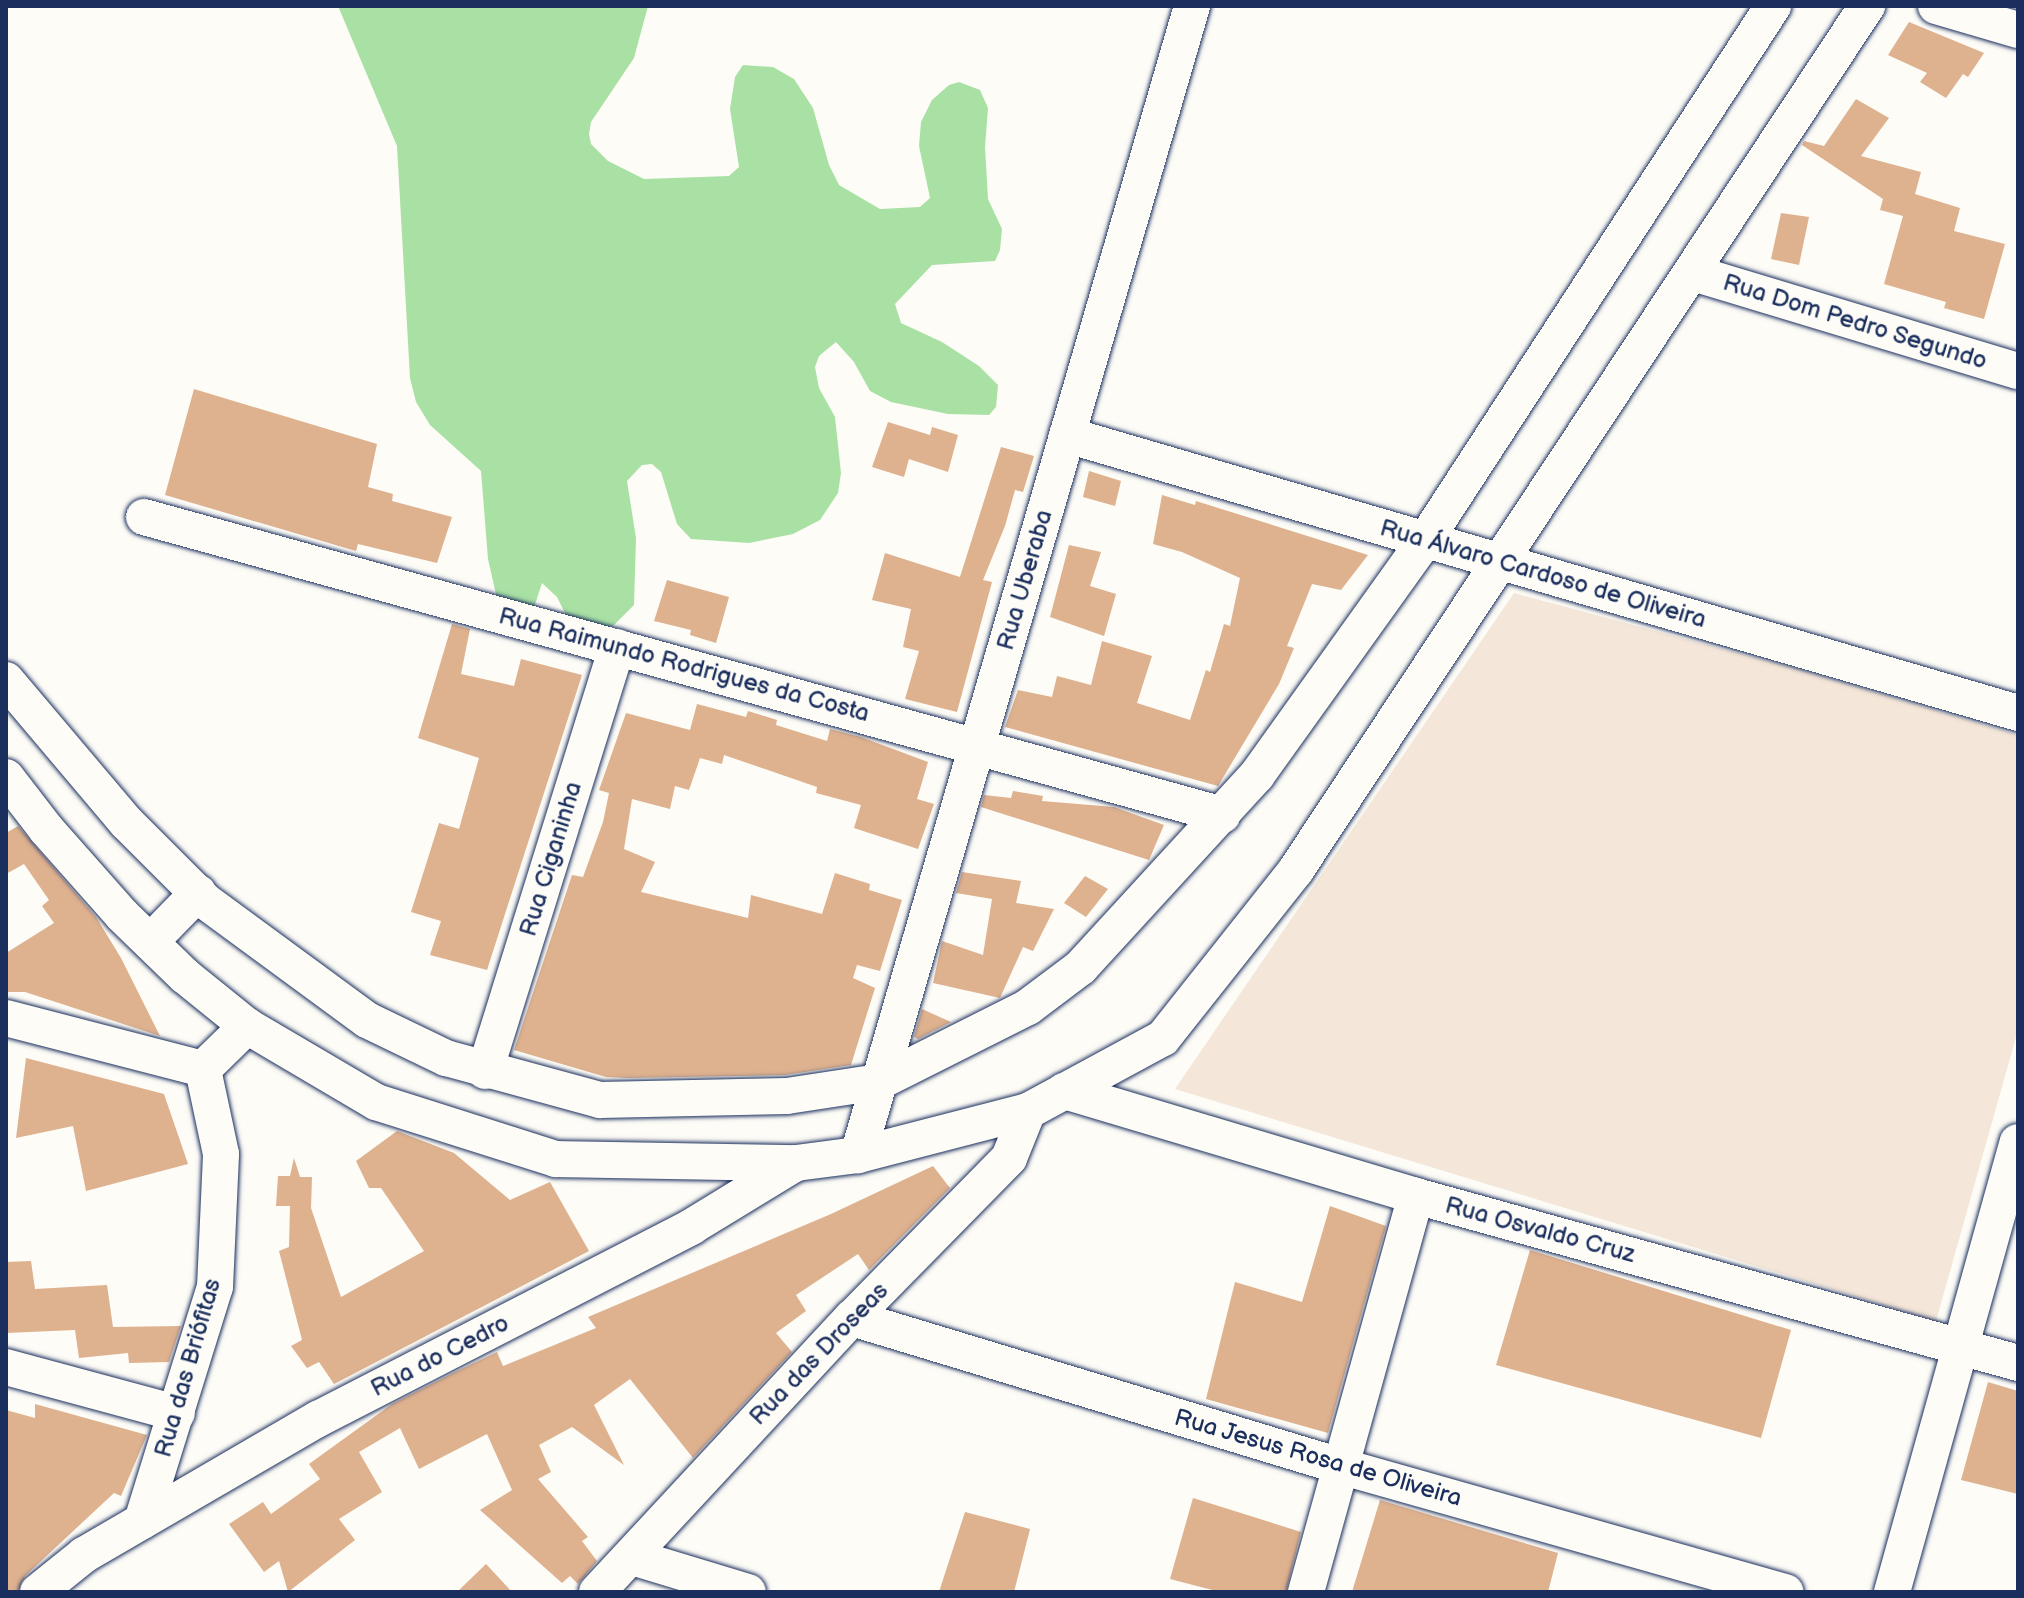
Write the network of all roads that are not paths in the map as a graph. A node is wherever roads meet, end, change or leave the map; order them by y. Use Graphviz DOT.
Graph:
graph roads {
  1 [pos="1192,6"];
  2 [pos="1773,6"];
  3 [pos="1867,6"];
  4 [pos="1936,6"];
  5 [pos="2018,30"];
  6 [pos="1693,273"];
  7 [pos="2018,371"];
  8 [pos="1067,435"];
  9 [pos="144,517"];
  10 [pos="1426,539"];
  11 [pos="1499,562"];
  12 [pos="617,647"];
  13 [pos="6,680"];
  14 [pos="2018,713"];
  15 [pos="977,744"];
  16 [pos="6,777"];
  17 [pos="1223,815"];
  18 [pos="198,893"];
  19 [pos="150,942"];
  20 [pos="6,1018"];
  21 [pos="247,1026"];
  22 [pos="203,1069"];
  23 [pos="485,1071"];
  24 [pos="879,1082"];
  25 [pos="1064,1091"];
  26 [pos="1028,1111"];
  27 [pos="2018,1142"];
  28 [pos="858,1155"];
  29 [pos="796,1163"];
  30 [pos="1416,1196"];
  31 [pos="852,1318"];
  32 [pos="1962,1347"];
  33 [pos="2018,1363"];
  34 [pos="6,1367"];
  35 [pos="177,1413"];
  36 [pos="1340,1466"];
  37 [pos="142,1521"];
  38 [pos="632,1557"];
  39 [pos="679,1582"];
  40 [pos="733,1590"];
  41 [pos="38,1592"];
  42 [pos="597,1592"];
  43 [pos="1306,1592"];
  44 [pos="1786,1592"];
  45 [pos="1892,1592"];
  1 -- 8 [label="street, Rua Uberaba"];
  2 -- 10 [label="street"];
  3 -- 6 [label="street, Rua do Cedro"];
  4 -- 5 [label="street"];
  6 -- 7 [label="street, Rua Dom Pedro Segundo"];
  6 -- 11 [label="street, Rua do Cedro"];
  8 -- 10 [label="street, Rua Álvaro Cardoso de Oliveira"];
  8 -- 15 [label="street, Rua Uberaba"];
  9 -- 12 [label="street, Rua Raimundo Rodrigues da Costa"];
  10 -- 11 [label="street, Rua Álvaro Cardoso de Oliveira"];
  10 -- 17 [label="street"];
  11 -- 14 [label="street, Rua Álvaro Cardoso de Oliveira"];
  11 -- 25 [label="street, Rua do Cedro"];
  12 -- 15 [label="street, Rua Raimundo Rodrigues da Costa"];
  12 -- 23 [label="street, Rua Ciganinha"];
  13 -- 18 [label="street"];
  15 -- 17 [label="street, Rua Raimundo Rodrigues da Costa"];
  15 -- 24 [label="street, Rua Uberaba"];
  16 -- 19 [label="street"];
  17 -- 24 [label="street"];
  18 -- 19 [label="street"];
  18 -- 23 [label="street"];
  19 -- 21 [label="street"];
  20 -- 22 [label="street"];
  21 -- 22 [label="street"];
  21 -- 29 [label="street"];
  22 -- 35 [label="street, Rua das Briófitas"];
  23 -- 24 [label="street"];
  24 -- 28 [label="street, Rua Uberaba"];
  25 -- 26 [label="street, Rua do Cedro"];
  25 -- 30 [label="street, Rua Osvaldo Cruz"];
  26 -- 28 [label="street, Rua do Cedro"];
  26 -- 31 [label="street, Rua das Droseas"];
  27 -- 32 [label="street"];
  28 -- 29 [label="street, Rua do Cedro"];
  29 -- 37 [label="street, Rua do Cedro"];
  30 -- 32 [label="street, Rua Osvaldo Cruz"];
  30 -- 36 [label="street"];
  31 -- 36 [label="street, Rua Jesus Rosa de Oliveira"];
  31 -- 38 [label="street, Rua das Droseas"];
  32 -- 33 [label="street, Rua Osvaldo Cruz"];
  32 -- 45 [label="street"];
  34 -- 35 [label="street"];
  35 -- 37 [label="street, Rua das Briófitas"];
  36 -- 43 [label="street"];
  36 -- 44 [label="street, Rua Jesus Rosa de Oliveira"];
  37 -- 41 [label="street, Rua do Cedro"];
  38 -- 39 [label="street"];
  38 -- 42 [label="street, Rua das Droseas"];
  39 -- 40 [label="street"];
}
